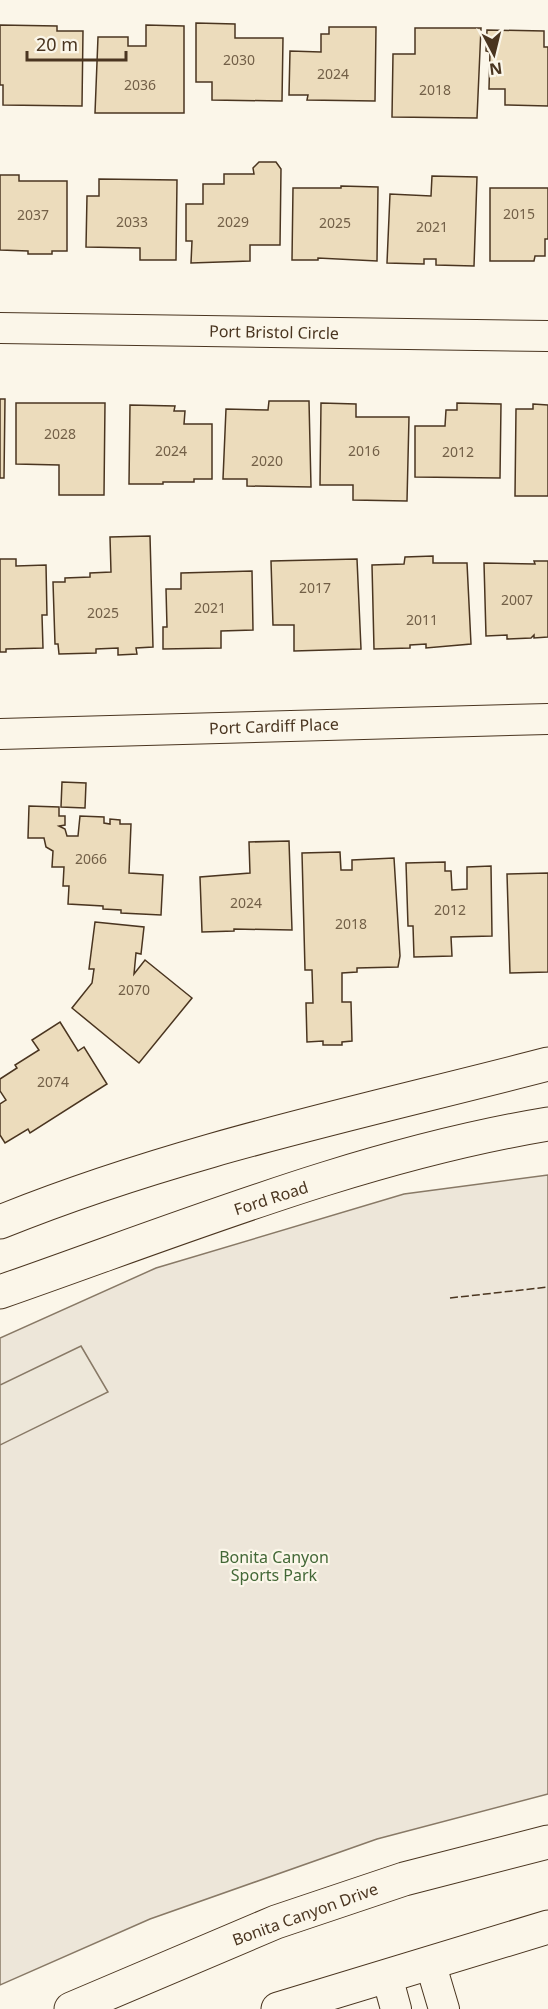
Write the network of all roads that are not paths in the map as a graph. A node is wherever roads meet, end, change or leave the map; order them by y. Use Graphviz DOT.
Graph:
graph roads {
  1 [pos="0,328"];
  2 [pos="548,336"];
  3 [pos="548,719"];
  4 [pos="0,734"];
  5 [pos="548,1064"];
  6 [pos="548,1124"];
  7 [pos="0,1221"];
  8 [pos="0,1292"];
  9 [pos="548,1842"];
  10 [pos="548,1927"];
  11 [pos="430,1962"];
  12 [pos="387,1976"];
  13 [pos="71,2009"];
  14 [pos="278,2009"];
  15 [pos="396,2009"];
  16 [pos="444,2009"];
  1 -- 2 [label="street, Port Bristol Circle"];
  3 -- 4 [label="street, Port Cardiff Place"];
  5 -- 7 [label="main road"];
  6 -- 8 [label="main road, Ford Road"];
  9 -- 13 [label="main road, Bonita Canyon Drive"];
  10 -- 11 [label="main road"];
  11 -- 12 [label="main road"];
  11 -- 16 [label="street"];
  12 -- 14 [label="main road"];
  12 -- 15 [label="street"];
}
